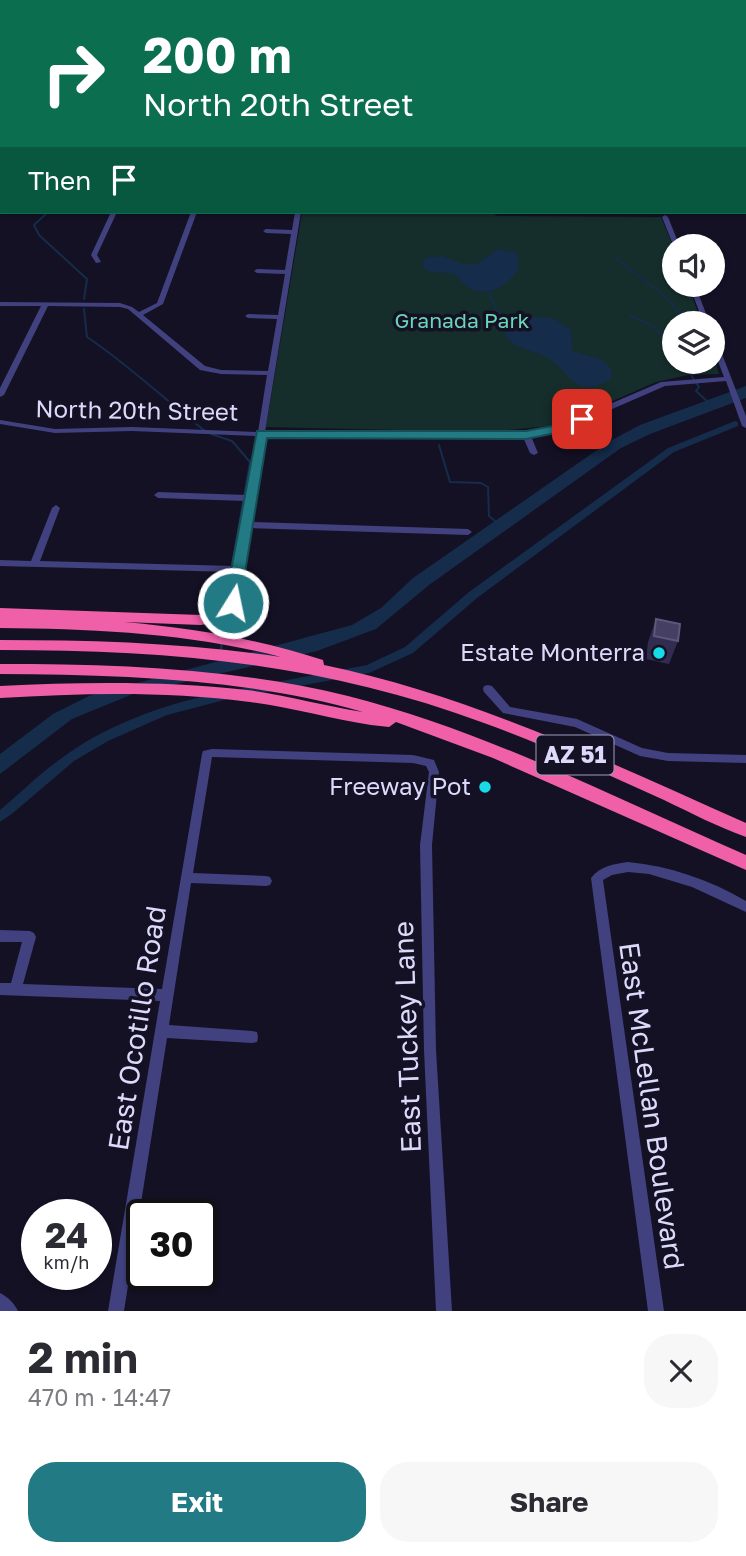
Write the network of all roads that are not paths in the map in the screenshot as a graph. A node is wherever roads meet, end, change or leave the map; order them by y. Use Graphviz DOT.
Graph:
graph roads {
  1 [pos="112,214"];
  2 [pos="193,214"];
  3 [pos="298,214"];
  4 [pos="665,217"];
  5 [pos="266,231"];
  6 [pos="294,232"];
  7 [pos="672,234"];
  8 [pos="98,262"];
  9 [pos="257,271"];
  10 [pos="287,272"];
  11 [pos="0,304"];
  12 [pos="45,305"];
  13 [pos="137,315"];
  14 [pos="247,316"];
  15 [pos="279,317"];
  16 [pos="725,369"];
  17 [pos="270,373"];
  18 [pos="729,379"];
  19 [pos="0,395"];
  20 [pos="0,422"];
  21 [pos="746,426"];
  22 [pos="261,434"];
  23 [pos="526,435"];
  24 [pos="534,453"];
  25 [pos="158,495"];
  26 [pos="250,498"];
  27 [pos="56,508"];
  28 [pos="245,526"];
  29 [pos="468,532"];
  30 [pos="0,563"];
  31 [pos="34,565"];
  32 [pos="239,569"];
  33 [pos="0,613"];
  34 [pos="227,616"];
  35 [pos="0,623"];
  36 [pos="0,645"];
  37 [pos="0,669"];
  38 [pos="356,678"];
  39 [pos="488,689"];
  40 [pos="0,692"];
  41 [pos="412,723"];
  42 [pos="207,754"];
  43 [pos="746,759"];
  44 [pos="746,830"];
  45 [pos="746,863"];
  46 [pos="186,878"];
  47 [pos="266,881"];
  48 [pos="746,907"];
  49 [pos="0,936"];
  50 [pos="0,989"];
  51 [pos="15,989"];
  52 [pos="167,995"];
  53 [pos="161,1031"];
  54 [pos="252,1037"];
  55 [pos="0,1301"];
  56 [pos="10,1311"];
  57 [pos="116,1311"];
  58 [pos="444,1311"];
  59 [pos="656,1311"];
  1 -- 8 [label="street"];
  2 -- 13 [label="street"];
  3 -- 6 [label="street"];
  4 -- 7 [label="street"];
  5 -- 6 [label="street"];
  6 -- 10 [label="street"];
  9 -- 10 [label="street"];
  10 -- 15 [label="street"];
  11 -- 12 [label="street"];
  12 -- 13 [label="street"];
  12 -- 19 [label="street"];
  13 -- 17 [label="street"];
  14 -- 15 [label="street"];
  15 -- 17 [label="street"];
  16 -- 18 [label="street"];
  17 -- 22 [label="street"];
  18 -- 21 [label="street"];
  18 -- 23 [label="street, North 20th Street"];
  20 -- 22 [label="street, North 20th Street"];
  22 -- 23 [label="street, North 20th Street"];
  22 -- 26 [label="street"];
  23 -- 24 [label="street"];
  25 -- 26 [label="street"];
  26 -- 28 [label="street"];
  27 -- 31 [label="street"];
  28 -- 29 [label="street"];
  28 -- 32 [label="street"];
  30 -- 31 [label="street"];
  31 -- 32 [label="street"];
  32 -- 34 [label="street"];
  33 -- 34 [label="highway"];
  35 -- 38 [label="highway"];
  36 -- 38 [label="highway, AZ 51"];
  37 -- 41 [label="highway, AZ 51"];
  38 -- 44 [label="highway, AZ 51"];
  39 -- 43 [label="street"];
  40 -- 41 [label="highway"];
  41 -- 45 [label="highway, AZ 51"];
  42 -- 46 [label="street, East Ocotillo Road"];
  42 -- 58 [label="street, East Tuckey Lane"];
  46 -- 47 [label="street"];
  46 -- 52 [label="street, East Ocotillo Road"];
  48 -- 59 [label="street, East McLellan Boulevard"];
  49 -- 51 [label="street"];
  50 -- 51 [label="street"];
  51 -- 52 [label="street"];
  52 -- 53 [label="street, East Ocotillo Road"];
  53 -- 54 [label="street"];
  53 -- 57 [label="street, East Ocotillo Road"];
  55 -- 56 [label="street"];
}
